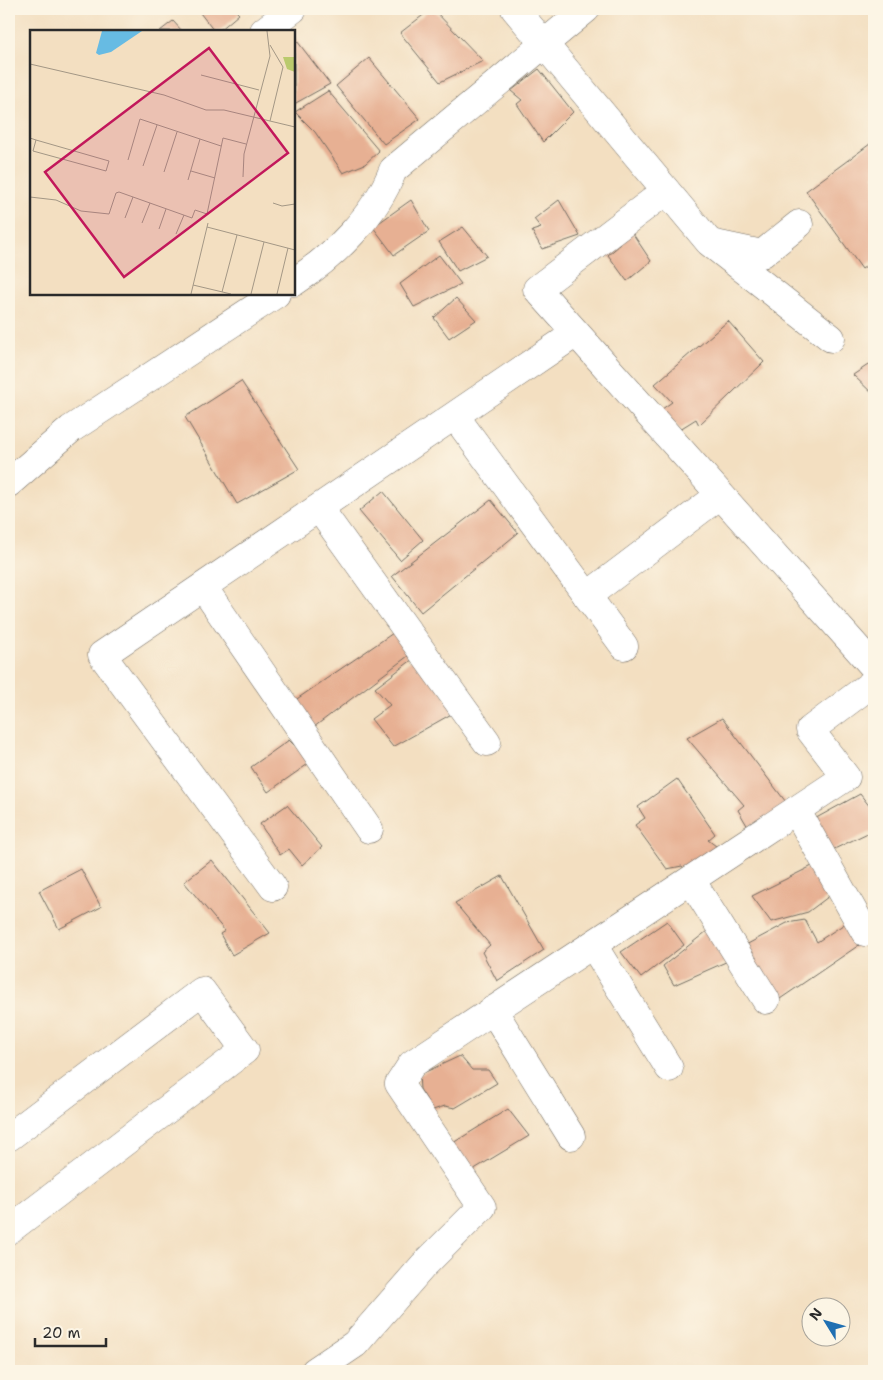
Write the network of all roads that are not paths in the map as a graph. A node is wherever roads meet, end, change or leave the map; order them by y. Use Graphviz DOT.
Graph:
graph roads {
  1 [pos="293,9"];
  2 [pos="515,9"];
  3 [pos="586,9"];
  4 [pos="265,30"];
  5 [pos="544,43"];
  6 [pos="666,191"];
  7 [pos="799,224"];
  8 [pos="709,242"];
  9 [pos="295,281"];
  10 [pos="274,295"];
  11 [pos="576,333"];
  12 [pos="831,338"];
  13 [pos="454,416"];
  14 [pos="9,483"];
  15 [pos="720,495"];
  16 [pos="319,508"];
  17 [pos="203,587"];
  18 [pos="587,596"];
  19 [pos="624,646"];
  20 [pos="874,667"];
  21 [pos="874,682"];
  22 [pos="487,742"];
  23 [pos="796,810"];
  24 [pos="369,829"];
  25 [pos="691,880"];
  26 [pos="273,887"];
  27 [pos="865,932"];
  28 [pos="593,945"];
  29 [pos="766,1000"];
  30 [pos="493,1010"];
  31 [pos="668,1068"];
  32 [pos="9,1136"];
  33 [pos="571,1136"];
  34 [pos="9,1230"];
  35 [pos="315,1371"];
  1 -- 4 [label="street"];
  2 -- 5 [label="street"];
  3 -- 5 [label="street"];
  5 -- 6 [label="street"];
  5 -- 9 [label="street"];
  6 -- 8 [label="street"];
  6 -- 11 [label="street"];
  7 -- 8 [label="street"];
  8 -- 12 [label="street"];
  10 -- 14 [label="street"];
  11 -- 13 [label="street"];
  11 -- 15 [label="street"];
  13 -- 16 [label="street"];
  13 -- 18 [label="street"];
  15 -- 18 [label="street"];
  15 -- 20 [label="street"];
  16 -- 17 [label="street"];
  16 -- 22 [label="street"];
  17 -- 24 [label="street"];
  17 -- 26 [label="street"];
  18 -- 19 [label="street"];
  21 -- 23 [label="street"];
  23 -- 25 [label="street"];
  23 -- 27 [label="street"];
  25 -- 28 [label="street"];
  25 -- 29 [label="street"];
  28 -- 30 [label="street"];
  28 -- 31 [label="street"];
  30 -- 33 [label="street"];
  30 -- 35 [label="street"];
  32 -- 34 [label="street"];
}
